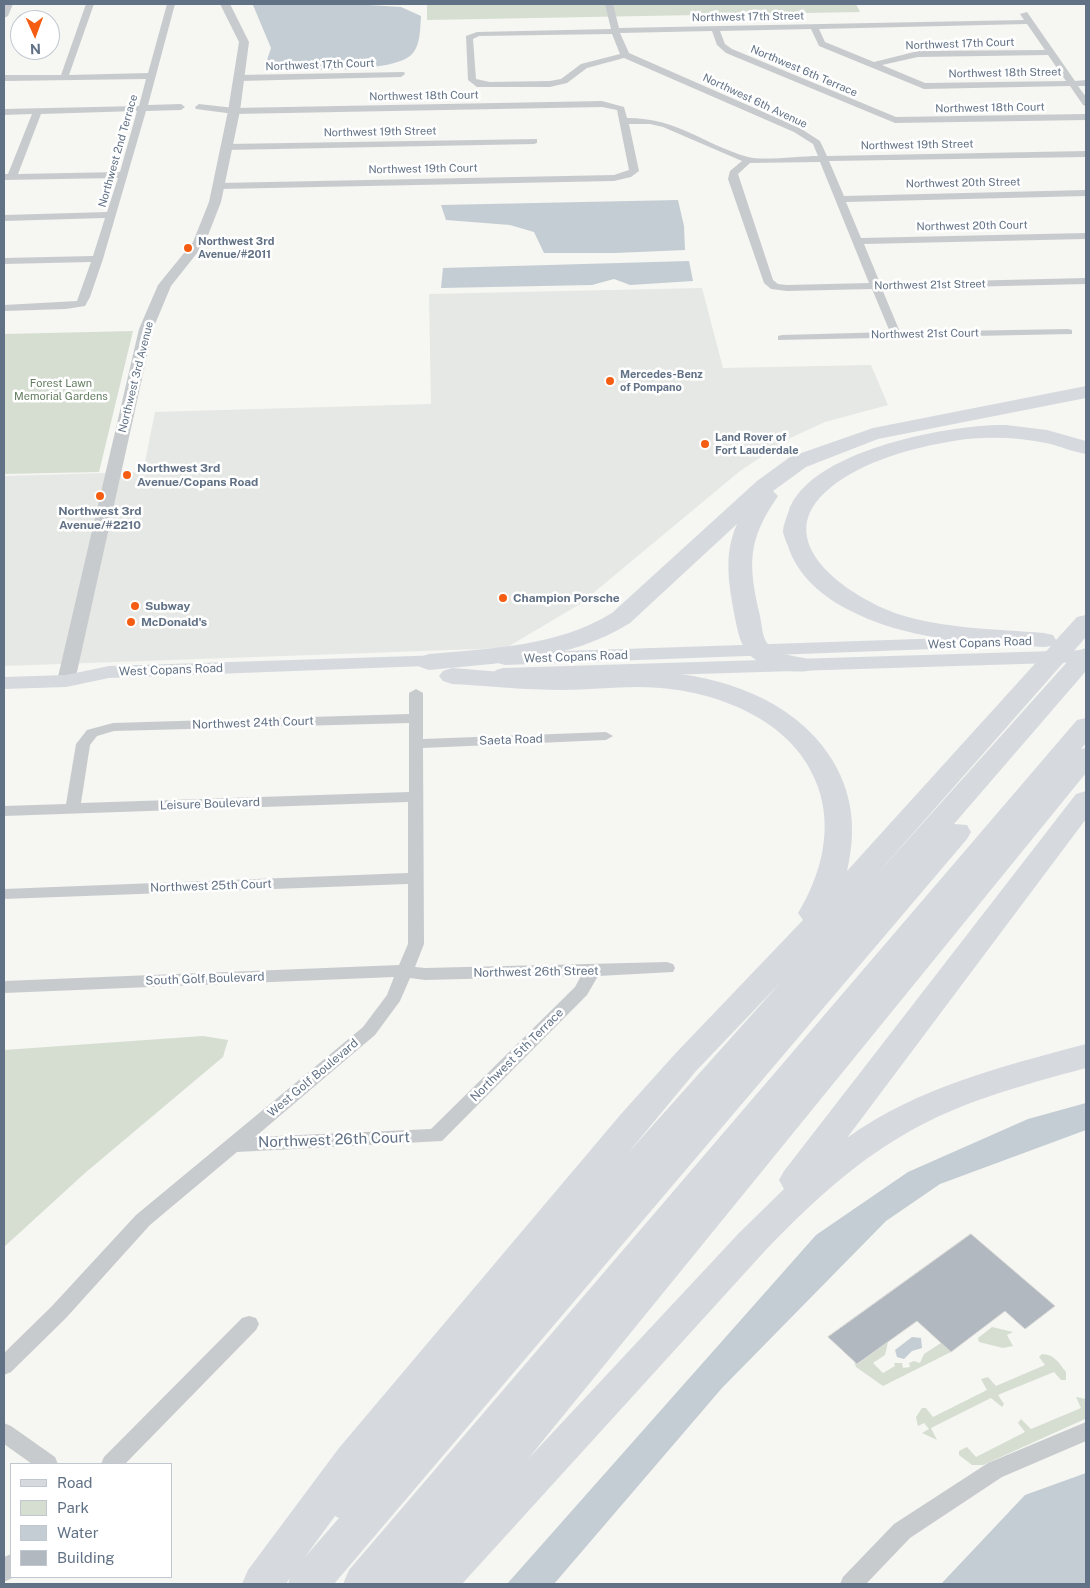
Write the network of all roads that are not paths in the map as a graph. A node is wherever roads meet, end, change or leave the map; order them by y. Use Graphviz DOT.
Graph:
graph roads {
  1 [pos="9,4"];
  2 [pos="90,4"];
  3 [pos="171,4"];
  4 [pos="225,4"];
  5 [pos="609,4"];
  6 [pos="1023,13"];
  7 [pos="4,16"];
  8 [pos="1029,22"];
  9 [pos="814,27"];
  10 [pos="715,29"];
  11 [pos="615,30"];
  12 [pos="1050,52"];
  13 [pos="625,55"];
  14 [pos="872,65"];
  15 [pos="401,74"];
  16 [pos="150,76"];
  17 [pos="4,78"];
  18 [pos="64,78"];
  19 [pos="239,78"];
  20 [pos="1073,83"];
  21 [pos="1086,83"];
  22 [pos="1086,103"];
  23 [pos="181,107"];
  24 [pos="142,108"];
  25 [pos="199,108"];
  26 [pos="38,111"];
  27 [pos="234,111"];
  28 [pos="4,112"];
  29 [pos="1086,117"];
  30 [pos="895,120"];
  31 [pos="623,121"];
  32 [pos="534,141"];
  33 [pos="226,148"];
  34 [pos="1086,154"];
  35 [pos="748,160"];
  36 [pos="825,160"];
  37 [pos="124,174"];
  38 [pos="8,177"];
  39 [pos="219,186"];
  40 [pos="1086,193"];
  41 [pos="841,199"];
  42 [pos="111,215"];
  43 [pos="4,218"];
  44 [pos="1086,236"];
  45 [pos="859,241"];
  46 [pos="98,259"];
  47 [pos="4,261"];
  48 [pos="1086,281"];
  49 [pos="877,286"];
  50 [pos="4,308"];
  51 [pos="1068,332"];
  52 [pos="896,335"];
  53 [pos="782,338"];
  54 [pos="1086,392"];
  55 [pos="842,445"];
  56 [pos="1086,448"];
  57 [pos="1086,622"];
  58 [pos="1086,639"];
  59 [pos="1044,640"];
  60 [pos="758,650"];
  61 [pos="429,662"];
  62 [pos="803,665"];
  63 [pos="1080,673"];
  64 [pos="452,676"];
  65 [pos="66,681"];
  66 [pos="4,683"];
  67 [pos="416,693"];
  68 [pos="416,718"];
  69 [pos="1086,726"];
  70 [pos="606,736"];
  71 [pos="416,744"];
  72 [pos="1086,756"];
  73 [pos="416,797"];
  74 [pos="1086,800"];
  75 [pos="73,809"];
  76 [pos="4,812"];
  77 [pos="418,878"];
  78 [pos="4,894"];
  79 [pos="667,968"];
  80 [pos="406,971"];
  81 [pos="592,971"];
  82 [pos="4,987"];
  83 [pos="750,992"];
  84 [pos="1086,1056"];
  85 [pos="436,1136"];
  86 [pos="232,1144"];
  87 [pos="752,1240"];
  88 [pos="248,1324"];
  89 [pos="4,1366"];
  90 [pos="1086,1431"];
  91 [pos="4,1432"];
  92 [pos="47,1463"];
  93 [pos="112,1463"];
  94 [pos="263,1584"];
  95 [pos="308,1584"];
  96 [pos="363,1584"];
  97 [pos="400,1584"];
  98 [pos="436,1584"];
  99 [pos="851,1584"];
  1 -- 7 [label="street"];
  2 -- 18 [label="street"];
  3 -- 16 [label="street, Northwest 2nd Terrace"];
  4 -- 19 [label="street, Northwest 3rd Avenue"];
  5 -- 11 [label="street"];
  6 -- 8 [label="street"];
  8 -- 9 [label="street, Northwest 17th Street"];
  8 -- 12 [label="street"];
  9 -- 10 [label="street, Northwest 17th Street"];
  9 -- 14 [label="street"];
  10 -- 11 [label="street, Northwest 17th Street"];
  10 -- 30 [label="street, Northwest 6th Terrace"];
  11 -- 13 [label="street"];
  11 -- 13 [label="street, Northwest 17th Street"];
  12 -- 14 [label="street, Northwest 17th Court"];
  12 -- 20 [label="street"];
  13 -- 36 [label="street, Northwest 6th Avenue"];
  14 -- 20 [label="street, Northwest 18th Street"];
  15 -- 19 [label="street, Northwest 17th Court"];
  16 -- 18 [label="street"];
  16 -- 24 [label="street, Northwest 2nd Terrace"];
  17 -- 18 [label="street"];
  19 -- 27 [label="street, Northwest 3rd Avenue"];
  20 -- 21 [label="street, Northwest 18th Street"];
  20 -- 22 [label="street"];
  23 -- 24 [label="street"];
  24 -- 26 [label="street"];
  24 -- 37 [label="street, Northwest 2nd Terrace"];
  25 -- 27 [label="street"];
  26 -- 28 [label="street"];
  26 -- 38 [label="street"];
  27 -- 31 [label="street, Northwest 18th Court"];
  27 -- 33 [label="street, Northwest 3rd Avenue"];
  29 -- 30 [label="street, Northwest 18th Court"];
  31 -- 35 [label="street"];
  31 -- 39 [label="street, Northwest 19th Court"];
  32 -- 33 [label="street, Northwest 19th Street"];
  33 -- 39 [label="street, Northwest 3rd Avenue"];
  34 -- 36 [label="street, Northwest 19th Street"];
  35 -- 36 [label="street, Northwest 19th Street"];
  35 -- 49 [label="street, Northwest 21st Street"];
  36 -- 41 [label="street, Northwest 6th Avenue"];
  37 -- 38 [label="street"];
  37 -- 42 [label="street, Northwest 2nd Terrace"];
  39 -- 65 [label="street, Northwest 3rd Avenue"];
  40 -- 41 [label="street, Northwest 20th Street"];
  41 -- 45 [label="street, Northwest 6th Avenue"];
  42 -- 43 [label="street"];
  42 -- 46 [label="street, Northwest 2nd Terrace"];
  44 -- 45 [label="street, Northwest 20th Court"];
  45 -- 49 [label="street, Northwest 6th Avenue"];
  46 -- 47 [label="street"];
  46 -- 50 [label="street, Northwest 2nd Terrace"];
  48 -- 49 [label="street, Northwest 21st Street"];
  49 -- 52 [label="street, Northwest 6th Avenue"];
  51 -- 52 [label="street, Northwest 21st Court"];
  52 -- 53 [label="street, Northwest 21st Court"];
  54 -- 55 [label="highway"];
  55 -- 60 [label="highway"];
  55 -- 61 [label="highway"];
  56 -- 59 [label="highway"];
  57 -- 83 [label="highway"];
  58 -- 59 [label="main road, West Copans Road"];
  59 -- 60 [label="main road, West Copans Road"];
  60 -- 61 [label="main road, West Copans Road"];
  60 -- 62 [label="highway"];
  61 -- 65 [label="main road, West Copans Road"];
  62 -- 63 [label="main road, West Copans Road"];
  62 -- 64 [label="main road, West Copans Road"];
  63 -- 94 [label="highway"];
  63 -- 95 [label="highway"];
  64 -- 65 [label="main road, West Copans Road"];
  64 -- 83 [label="highway"];
  65 -- 66 [label="main road, West Copans Road"];
  67 -- 68 [label="street, West Golf Boulevard"];
  68 -- 71 [label="street, West Golf Boulevard"];
  68 -- 75 [label="street, Northwest 24th Court"];
  69 -- 96 [label="highway"];
  70 -- 71 [label="street, Saeta Road"];
  71 -- 73 [label="street, West Golf Boulevard"];
  72 -- 97 [label="highway"];
  73 -- 75 [label="street, Leisure Boulevard"];
  73 -- 77 [label="street, West Golf Boulevard"];
  74 -- 87 [label="highway"];
  75 -- 76 [label="street, Leisure Boulevard"];
  77 -- 78 [label="street, Northwest 25th Court"];
  77 -- 80 [label="street, West Golf Boulevard"];
  79 -- 81 [label="street, Northwest 26th Street"];
  80 -- 81 [label="street, Northwest 26th Street"];
  80 -- 82 [label="street, South Golf Boulevard"];
  80 -- 86 [label="street, West Golf Boulevard"];
  81 -- 85 [label="street, Northwest 5th Terrace"];
  83 -- 94 [label="highway"];
  84 -- 87 [label="highway"];
  85 -- 86 [label="street, Northwest 26th Court"];
  86 -- 89 [label="street, West Golf Boulevard"];
  87 -- 98 [label="highway"];
  88 -- 93 [label="street"];
  90 -- 99 [label="street"];
  91 -- 92 [label="street"];
}
